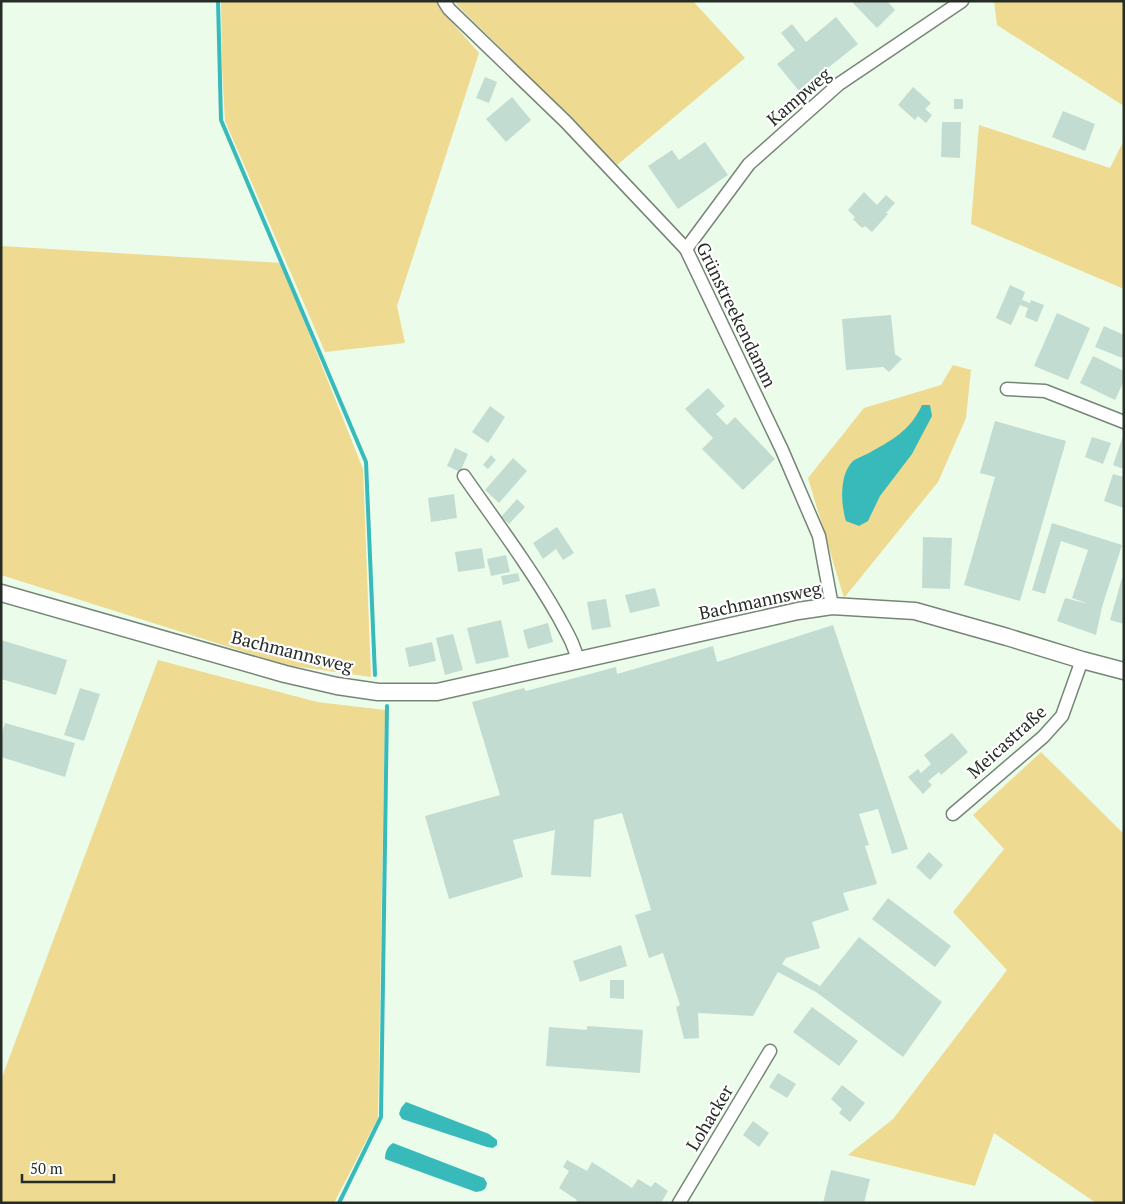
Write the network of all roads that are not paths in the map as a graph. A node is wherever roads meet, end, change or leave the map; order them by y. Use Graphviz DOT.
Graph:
graph roads {
  1 [pos="444,1"];
  2 [pos="962,1"];
  3 [pos="686,249"];
  4 [pos="1007,389"];
  5 [pos="1124,422"];
  6 [pos="464,476"];
  7 [pos="1,592"];
  8 [pos="832,606"];
  9 [pos="1082,660"];
  10 [pos="578,662"];
  11 [pos="1124,671"];
  12 [pos="953,814"];
  13 [pos="770,1051"];
  14 [pos="679,1203"];
  1 -- 3 [label="street, Grünstreekendamm"];
  2 -- 3 [label="street, Kampweg"];
  3 -- 8 [label="street, Grünstreekendamm"];
  4 -- 5 [label="street"];
  6 -- 10 [label="street"];
  7 -- 10 [label="street, Bachmannsweg"];
  8 -- 9 [label="street, Bachmannsweg"];
  8 -- 10 [label="street, Bachmannsweg"];
  9 -- 11 [label="street, Bachmannsweg"];
  9 -- 12 [label="street, Meicastraße"];
  13 -- 14 [label="street, Lohacker"];
}
